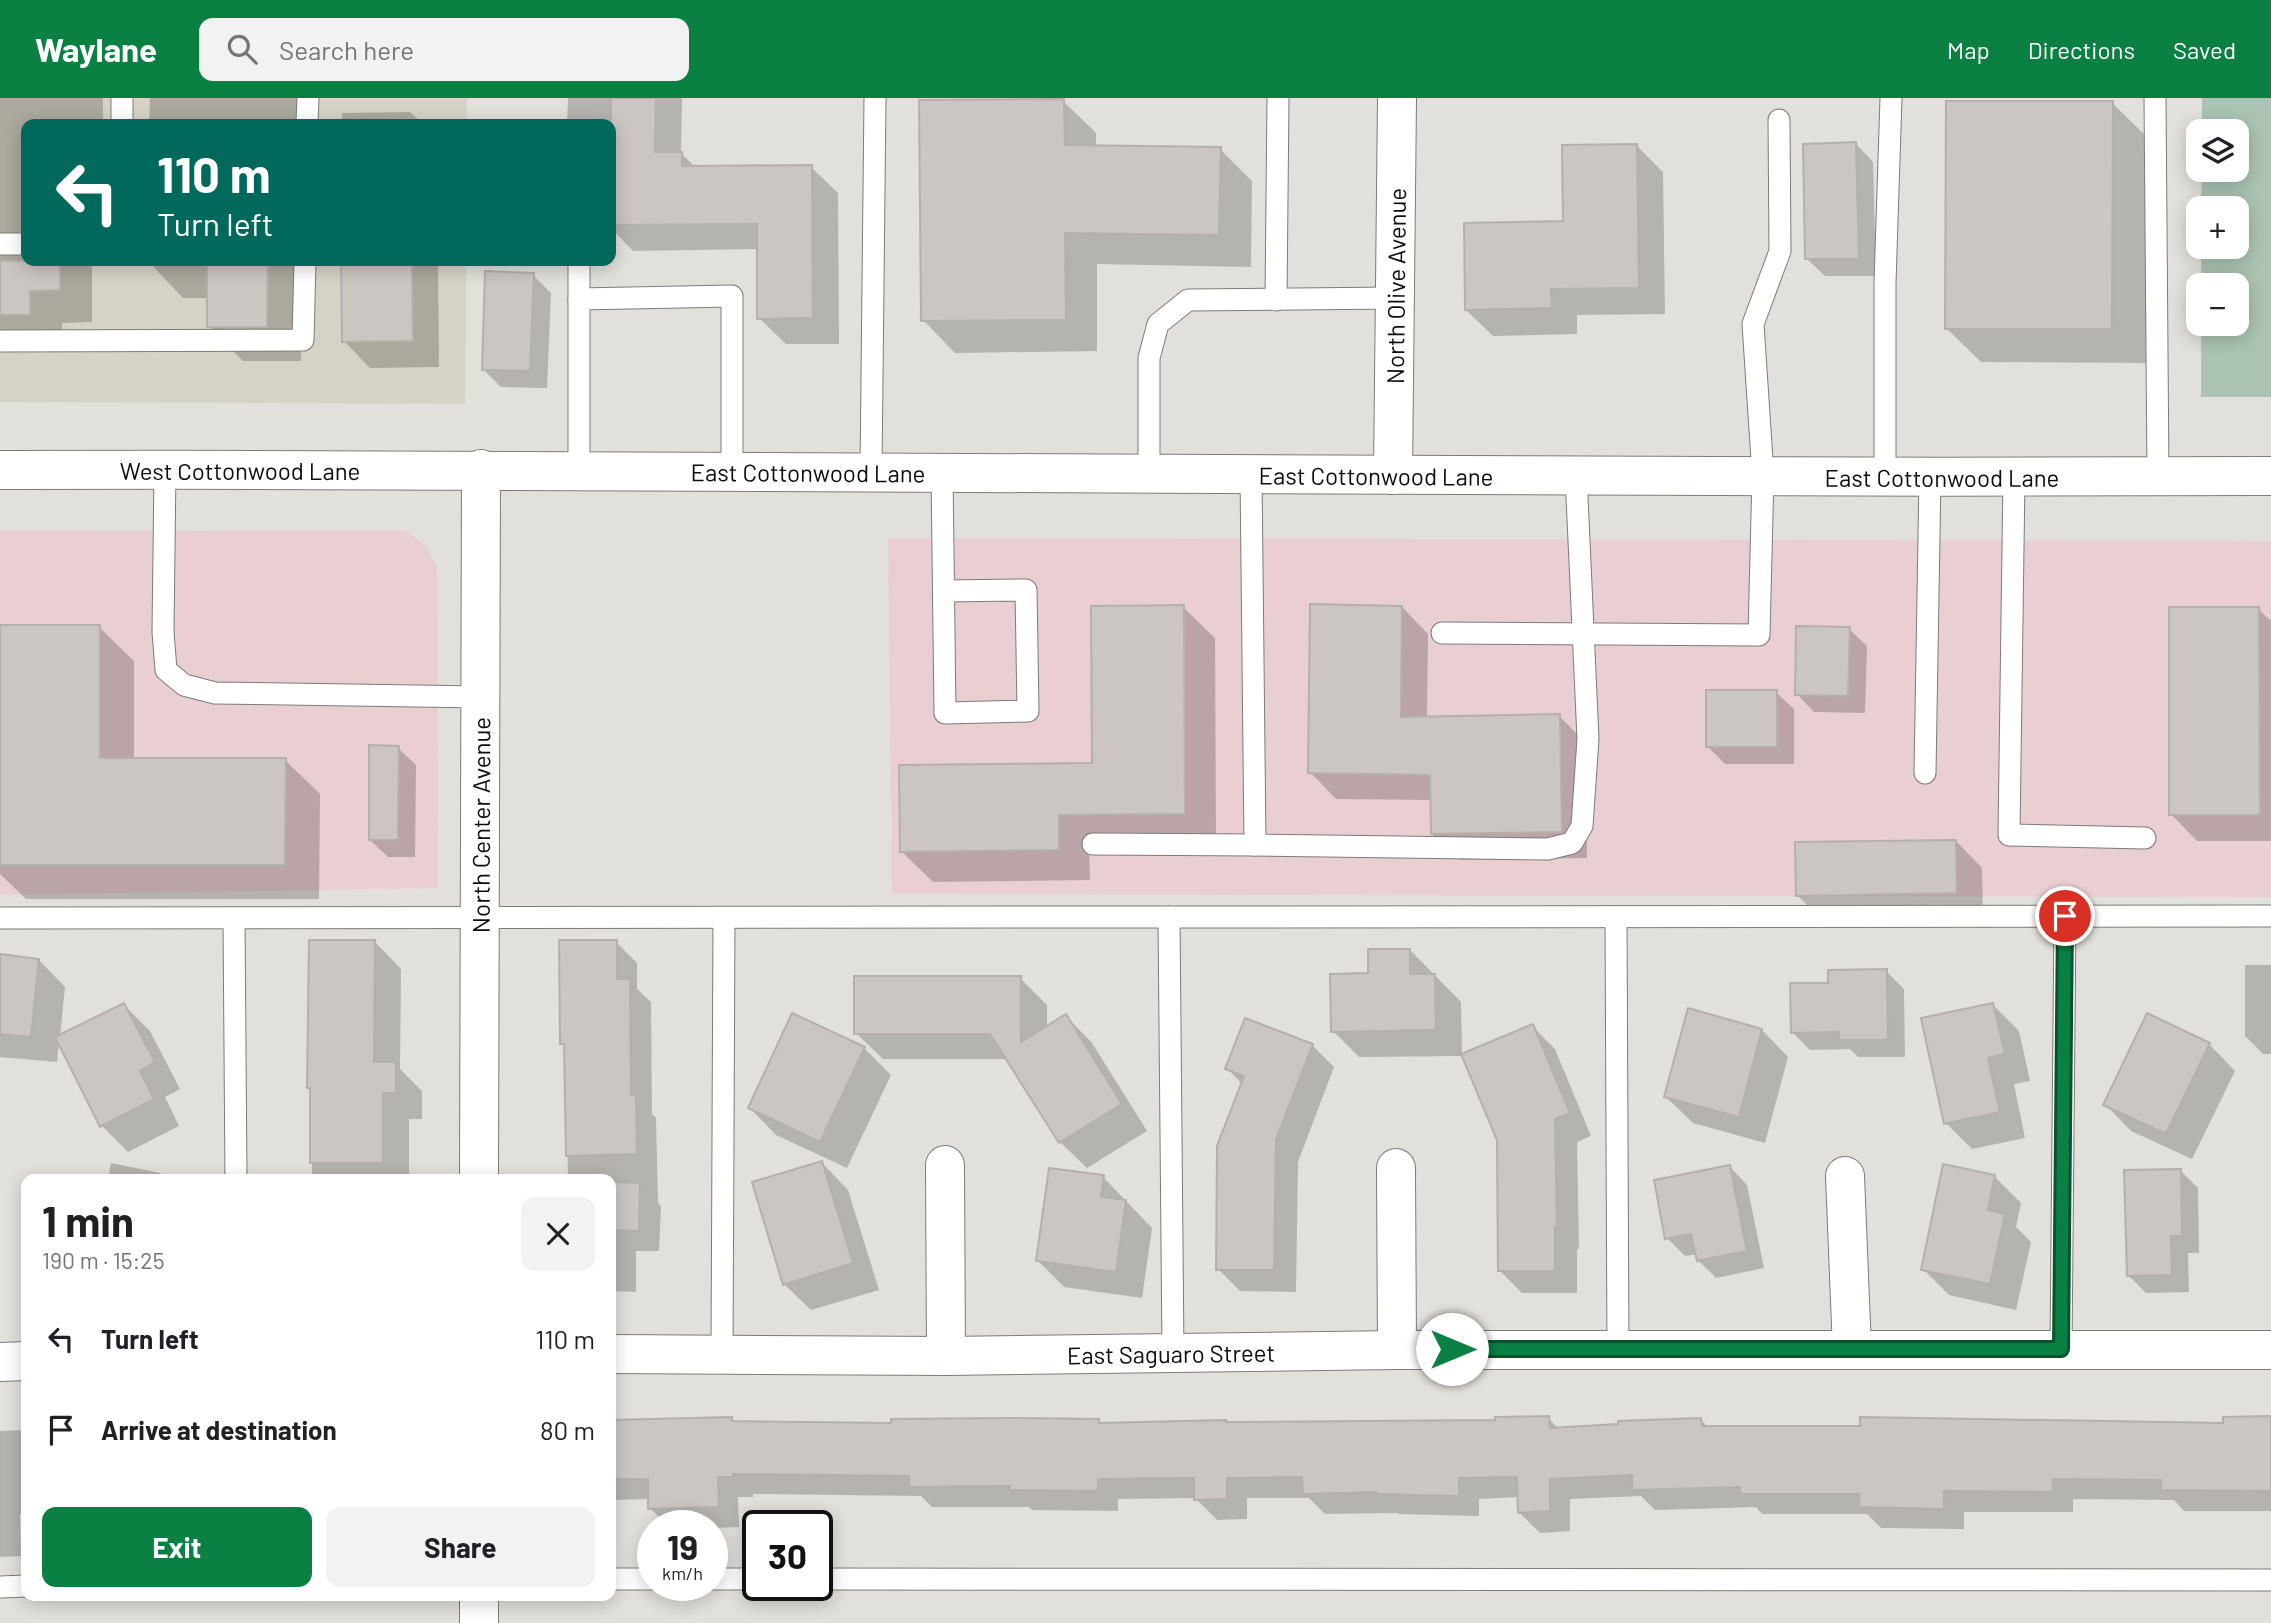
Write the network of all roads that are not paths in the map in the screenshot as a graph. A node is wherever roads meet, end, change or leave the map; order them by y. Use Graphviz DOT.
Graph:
graph roads {
  1 [pos="122,98"];
  2 [pos="308,98"];
  3 [pos="875,98"];
  4 [pos="1278,98"];
  5 [pos="1397,98"];
  6 [pos="1891,98"];
  7 [pos="2155,98"];
  8 [pos="122,119"];
  9 [pos="307,119"];
  10 [pos="1779,120"];
  11 [pos="0,244"];
  12 [pos="21,244"];
  13 [pos="305,266"];
  14 [pos="579,266"];
  15 [pos="1395,298"];
  16 [pos="579,299"];
  17 [pos="1276,300"];
  18 [pos="0,341"];
  19 [pos="481,469"];
  20 [pos="0,470"];
  21 [pos="165,470"];
  22 [pos="579,470"];
  23 [pos="732,470"];
  24 [pos="872,471"];
  25 [pos="942,471"];
  26 [pos="1149,473"];
  27 [pos="1251,474"];
  28 [pos="1393,475"];
  29 [pos="1576,475"];
  30 [pos="1763,475"];
  31 [pos="1885,476"];
  32 [pos="1930,476"];
  33 [pos="2014,476"];
  34 [pos="2271,476"];
  35 [pos="2158,477"];
  36 [pos="944,591"];
  37 [pos="1442,633"];
  38 [pos="1584,635"];
  39 [pos="481,697"];
  40 [pos="1925,773"];
  41 [pos="2145,838"];
  42 [pos="1093,844"];
  43 [pos="1255,845"];
  44 [pos="2065,916"];
  45 [pos="2271,916"];
  46 [pos="1169,917"];
  47 [pos="1616,917"];
  48 [pos="0,918"];
  49 [pos="234,918"];
  50 [pos="480,918"];
  51 [pos="724,918"];
  52 [pos="945,1165"];
  53 [pos="1396,1168"];
  54 [pos="236,1174"];
  55 [pos="480,1174"];
  56 [pos="1845,1176"];
  57 [pos="1397,1349"];
  58 [pos="1618,1349"];
  59 [pos="1852,1349"];
  60 [pos="2061,1349"];
  61 [pos="2271,1349"];
  62 [pos="1172,1353"];
  63 [pos="616,1354"];
  64 [pos="722,1355"];
  65 [pos="946,1356"];
  66 [pos="0,1362"];
  67 [pos="21,1362"];
  68 [pos="616,1579"];
  69 [pos="637,1579"];
  70 [pos="833,1579"];
  71 [pos="2271,1580"];
  72 [pos="21,1586"];
  73 [pos="0,1587"];
  74 [pos="479,1601"];
  75 [pos="479,1623"];
  1 -- 8 [label="lane"];
  2 -- 9 [label="lane"];
  3 -- 24 [label="lane"];
  4 -- 17 [label="lane"];
  5 -- 15 [label="street, North Olive Avenue"];
  6 -- 31 [label="lane"];
  7 -- 35 [label="lane"];
  10 -- 30 [label="lane"];
  11 -- 12 [label="lane"];
  13 -- 18 [label="lane"];
  14 -- 16 [label="lane"];
  15 -- 17 [label="lane"];
  15 -- 28 [label="street, North Olive Avenue"];
  16 -- 22 [label="lane"];
  16 -- 23 [label="lane"];
  17 -- 26 [label="lane"];
  19 -- 21 [label="street, West Cottonwood Lane"];
  19 -- 22 [label="street, East Cottonwood Lane"];
  19 -- 39 [label="street, North Center Avenue"];
  20 -- 21 [label="street, West Cottonwood Lane"];
  21 -- 39 [label="lane"];
  22 -- 23 [label="street, East Cottonwood Lane"];
  23 -- 24 [label="street, East Cottonwood Lane"];
  24 -- 25 [label="street, East Cottonwood Lane"];
  25 -- 26 [label="street, East Cottonwood Lane"];
  25 -- 36 [label="lane"];
  26 -- 27 [label="street, East Cottonwood Lane"];
  27 -- 28 [label="street, East Cottonwood Lane"];
  27 -- 43 [label="lane"];
  28 -- 29 [label="street, East Cottonwood Lane"];
  29 -- 30 [label="street, East Cottonwood Lane"];
  29 -- 38 [label="lane"];
  30 -- 31 [label="street, East Cottonwood Lane"];
  30 -- 38 [label="lane"];
  31 -- 32 [label="street, East Cottonwood Lane"];
  32 -- 33 [label="street, East Cottonwood Lane"];
  32 -- 40 [label="lane"];
  33 -- 35 [label="street, East Cottonwood Lane"];
  33 -- 41 [label="lane"];
  34 -- 35 [label="street, East Cottonwood Lane"];
  36 -- 36 [label="lane"];
  37 -- 38 [label="lane"];
  38 -- 43 [label="lane"];
  39 -- 50 [label="street, North Center Avenue"];
  42 -- 43 [label="lane"];
  44 -- 45 [label="lane"];
  44 -- 47 [label="lane"];
  44 -- 60 [label="lane"];
  46 -- 47 [label="lane"];
  46 -- 51 [label="lane"];
  46 -- 62 [label="lane"];
  47 -- 58 [label="lane"];
  48 -- 49 [label="lane"];
  49 -- 50 [label="lane"];
  49 -- 54 [label="lane"];
  50 -- 51 [label="lane"];
  50 -- 55 [label="street, North Center Avenue"];
  51 -- 64 [label="lane"];
  52 -- 65 [label="street"];
  53 -- 57 [label="street"];
  56 -- 59 [label="street"];
  57 -- 58 [label="street, East Saguaro Street"];
  57 -- 62 [label="street, East Saguaro Street"];
  58 -- 59 [label="street, East Saguaro Street"];
  59 -- 60 [label="street, East Saguaro Street"];
  60 -- 61 [label="street, East Saguaro Street"];
  62 -- 65 [label="street, East Saguaro Street"];
  63 -- 64 [label="street, East Saguaro Street"];
  64 -- 65 [label="street, East Saguaro Street"];
  66 -- 67 [label="street"];
  68 -- 69 [label="lane"];
  70 -- 71 [label="lane"];
  72 -- 73 [label="lane"];
  74 -- 75 [label="street"];
}
